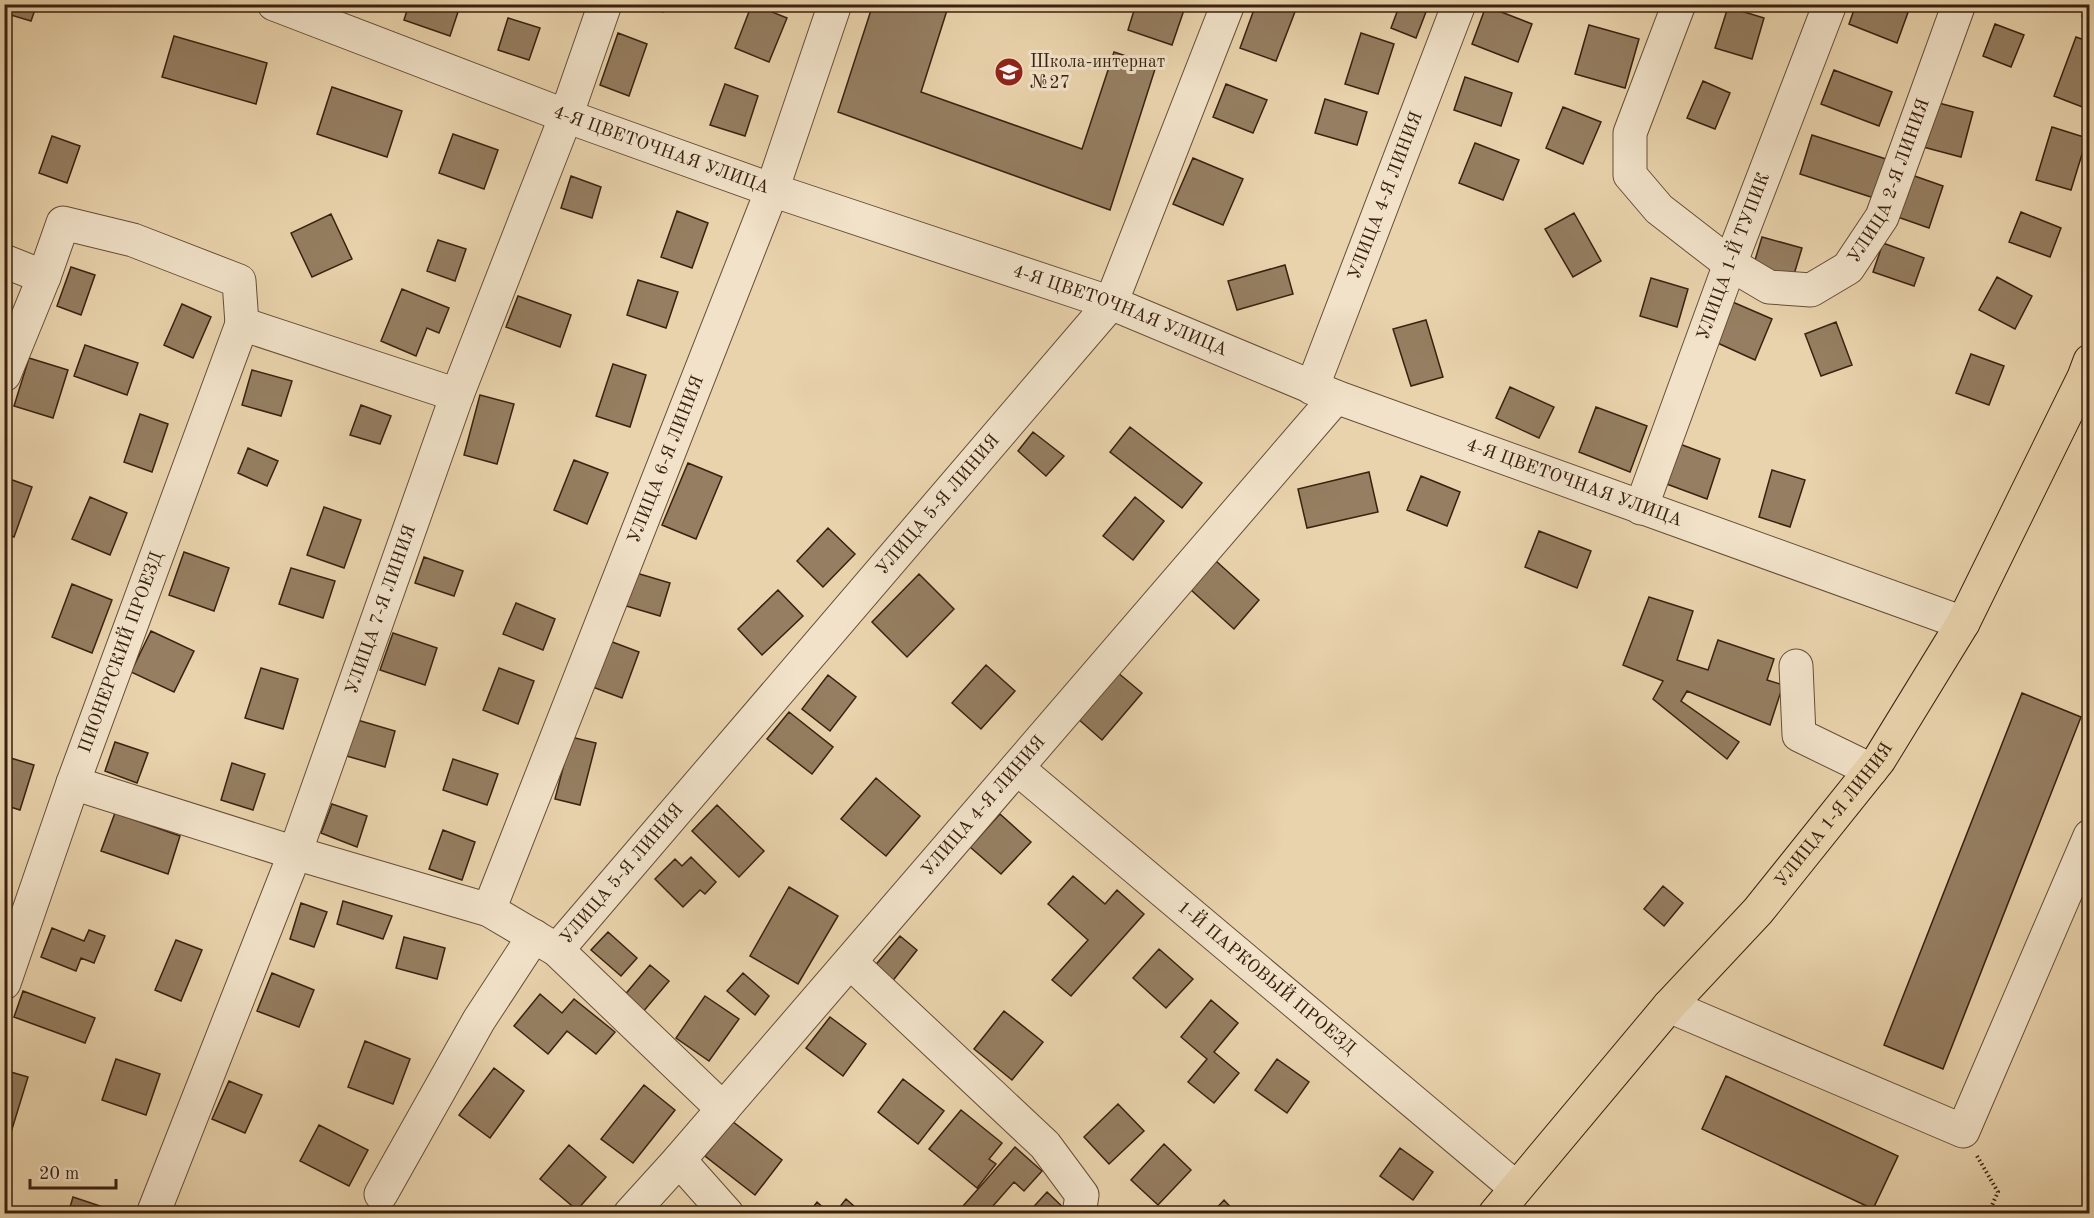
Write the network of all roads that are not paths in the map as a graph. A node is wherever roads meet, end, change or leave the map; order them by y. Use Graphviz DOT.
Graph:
graph roads {
  1 [pos="274,4"];
  2 [pos="605,4"];
  3 [pos="835,4"];
  4 [pos="1227,4"];
  5 [pos="1459,4"];
  6 [pos="1679,4"];
  7 [pos="1830,4"];
  8 [pos="1959,4"];
  9 [pos="566,116"];
  10 [pos="772,190"];
  11 [pos="4,261"];
  12 [pos="1730,264"];
  13 [pos="44,277"];
  14 [pos="1111,303"];
  15 [pos="242,324"];
  16 [pos="2088,372"];
  17 [pos="4,375"];
  18 [pos="1324,392"];
  19 [pos="457,395"];
  20 [pos="1641,508"];
  21 [pos="1964,623"];
  22 [pos="1796,666"];
  23 [pos="1017,768"];
  24 [pos="1871,770"];
  25 [pos="73,783"];
  26 [pos="2090,836"];
  27 [pos="295,853"];
  28 [pos="489,910"];
  29 [pos="545,943"];
  30 [pos="850,962"];
  31 [pos="4,983"];
  32 [pos="1669,1006"];
  33 [pos="723,1109"];
  34 [pos="679,1160"];
  35 [pos="1516,1188"];
  36 [pos="381,1194"];
  37 [pos="1081,1204"];
  38 [pos="153,1214"];
  39 [pos="630,1214"];
  40 [pos="727,1214"];
  41 [pos="1495,1214"];
  1 -- 9 [label="street, 4-Я ЦВЕТОЧНАЯ УЛИЦА"];
  2 -- 9 [label="street, УЛИЦА 7-Я ЛИНИЯ"];
  3 -- 10 [label="street, УЛИЦА 6-Я ЛИНИЯ"];
  4 -- 14 [label="street, УЛИЦА 5-Я ЛИНИЯ"];
  5 -- 18 [label="street, УЛИЦА 4-Я ЛИНИЯ"];
  6 -- 12 [label="street, УЛИЦА 2-Я ЛИНИЯ"];
  7 -- 12 [label="street, УЛИЦА 1-Й ТУПИК"];
  8 -- 12 [label="street, УЛИЦА 2-Я ЛИНИЯ"];
  9 -- 10 [label="street, 4-Я ЦВЕТОЧНАЯ УЛИЦА"];
  9 -- 19 [label="street, УЛИЦА 7-Я ЛИНИЯ"];
  10 -- 14 [label="street, 4-Я ЦВЕТОЧНАЯ УЛИЦА"];
  10 -- 28 [label="street, УЛИЦА 6-Я ЛИНИЯ"];
  11 -- 13 [label="street"];
  12 -- 20 [label="street, УЛИЦА 1-Й ТУПИК"];
  13 -- 15 [label="street"];
  13 -- 17 [label="street"];
  14 -- 18 [label="street, 4-Я ЦВЕТОЧНАЯ УЛИЦА"];
  14 -- 29 [label="street, УЛИЦА 5-Я ЛИНИЯ"];
  15 -- 19 [label="street"];
  15 -- 25 [label="street, ПИОНЕРСКИЙ ПРОЕЗД"];
  16 -- 21 [label="main road, УЛИЦА 1-Я ЛИНИЯ"];
  18 -- 20 [label="street, 4-Я ЦВЕТОЧНАЯ УЛИЦА"];
  18 -- 23 [label="street, УЛИЦА 4-Я ЛИНИЯ"];
  19 -- 27 [label="street, УЛИЦА 7-Я ЛИНИЯ"];
  20 -- 21 [label="street, 4-Я ЦВЕТОЧНАЯ УЛИЦА"];
  21 -- 24 [label="main road, УЛИЦА 1-Я ЛИНИЯ"];
  22 -- 24 [label="street"];
  23 -- 30 [label="street, УЛИЦА 4-Я ЛИНИЯ"];
  23 -- 35 [label="street, 1-Й ПАРКОВЫЙ ПРОЕЗД"];
  24 -- 32 [label="main road, УЛИЦА 1-Я ЛИНИЯ"];
  25 -- 27 [label="street"];
  25 -- 31 [label="street, ПИОНЕРСКИЙ ПРОЕЗД"];
  26 -- 32 [label="street"];
  27 -- 28 [label="street"];
  27 -- 38 [label="street, УЛИЦА 7-Я ЛИНИЯ"];
  28 -- 29 [label="street"];
  29 -- 33 [label="street"];
  29 -- 36 [label="street, УЛИЦА 5-Я ЛИНИЯ"];
  30 -- 33 [label="street, УЛИЦА 4-Я ЛИНИЯ"];
  30 -- 37 [label="street"];
  32 -- 35 [label="main road, УЛИЦА 1-Я ЛИНИЯ"];
  33 -- 34 [label="street, УЛИЦА 4-Я ЛИНИЯ"];
  34 -- 39 [label="street, УЛИЦА 4-Я ЛИНИЯ"];
  34 -- 40 [label="street"];
  35 -- 41 [label="main road, УЛИЦА 1-Я ЛИНИЯ"];
}
